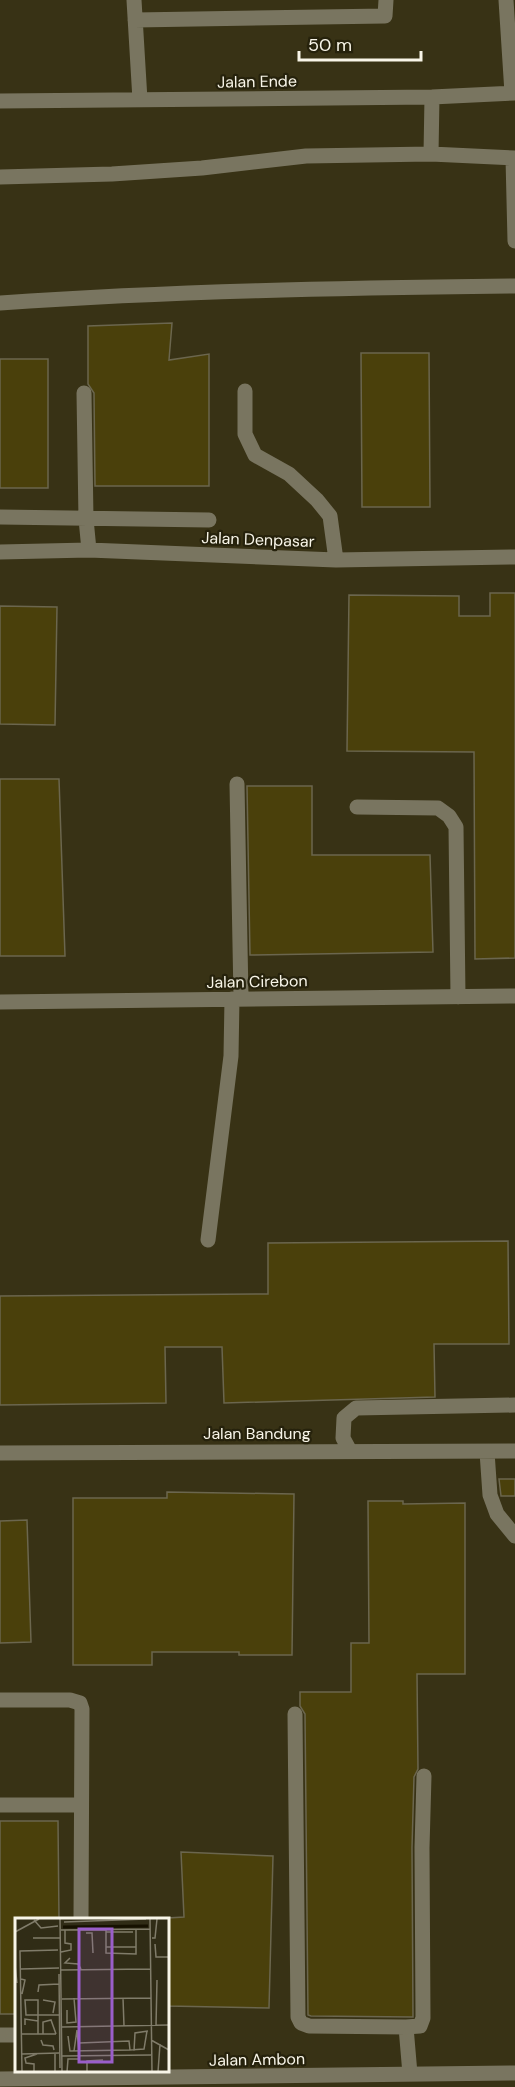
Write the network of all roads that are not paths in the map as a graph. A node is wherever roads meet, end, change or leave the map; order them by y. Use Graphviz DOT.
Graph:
graph roads {
  1 [pos="134,0"];
  2 [pos="386,0"];
  3 [pos="506,0"];
  4 [pos="135,20"];
  5 [pos="512,43"];
  6 [pos="513,93"];
  7 [pos="432,97"];
  8 [pos="140,100"];
  9 [pos="0,101"];
  10 [pos="431,154"];
  11 [pos="514,158"];
  12 [pos="0,177"];
  13 [pos="515,241"];
  14 [pos="515,286"];
  15 [pos="0,303"];
  16 [pos="245,391"];
  17 [pos="84,393"];
  18 [pos="0,517"];
  19 [pos="86,519"];
  20 [pos="209,520"];
  21 [pos="88,550"];
  22 [pos="0,552"];
  23 [pos="515,557"];
  24 [pos="336,560"];
  25 [pos="237,784"];
  26 [pos="357,807"];
  27 [pos="515,996"];
  28 [pos="458,997"];
  29 [pos="237,999"];
  30 [pos="0,1002"];
  31 [pos="208,1240"];
  32 [pos="515,1405"];
  33 [pos="350,1450"];
  34 [pos="515,1451"];
  35 [pos="487,1452"];
  36 [pos="0,1453"];
  37 [pos="515,1536"];
  38 [pos="0,1700"];
  39 [pos="295,1714"];
  40 [pos="424,1776"];
  41 [pos="0,1805"];
  42 [pos="80,1805"];
  43 [pos="81,1918"];
  44 [pos="406,2027"];
  45 [pos="515,2073"];
  46 [pos="410,2074"];
  47 [pos="82,2075"];
  48 [pos="0,2079"];
  1 -- 4 [label="lane"];
  2 -- 4 [label="lane"];
  3 -- 5 [label="lane"];
  4 -- 8 [label="lane"];
  5 -- 6 [label="lane"];
  6 -- 7 [label="lane, Jalan Ende"];
  7 -- 8 [label="lane, Jalan Ende"];
  7 -- 10 [label="lane"];
  8 -- 9 [label="lane, Jalan Ende"];
  10 -- 11 [label="lane"];
  10 -- 12 [label="lane"];
  11 -- 13 [label="lane"];
  14 -- 15 [label="lane"];
  16 -- 24 [label="lane"];
  17 -- 19 [label="lane"];
  18 -- 19 [label="lane"];
  19 -- 20 [label="lane"];
  19 -- 21 [label="lane"];
  21 -- 22 [label="lane, Jalan Denpasar"];
  21 -- 24 [label="lane, Jalan Denpasar"];
  23 -- 24 [label="lane, Jalan Denpasar"];
  25 -- 29 [label="lane"];
  26 -- 28 [label="lane"];
  27 -- 28 [label="lane, Jalan Cirebon"];
  28 -- 29 [label="lane, Jalan Cirebon"];
  29 -- 30 [label="lane, Jalan Cirebon"];
  29 -- 31 [label="lane"];
  32 -- 33 [label="lane"];
  33 -- 35 [label="lane, Jalan Bandung"];
  33 -- 36 [label="lane, Jalan Bandung"];
  34 -- 35 [label="lane, Jalan Bandung"];
  35 -- 37 [label="lane"];
  38 -- 42 [label="lane"];
  39 -- 44 [label="lane"];
  40 -- 44 [label="lane"];
  41 -- 42 [label="lane"];
  42 -- 43 [label="lane"];
  44 -- 46 [label="lane"];
  45 -- 46 [label="lane, Jalan Ambon"];
  46 -- 47 [label="lane, Jalan Ambon"];
  47 -- 48 [label="lane, Jalan Ambon"];
}
